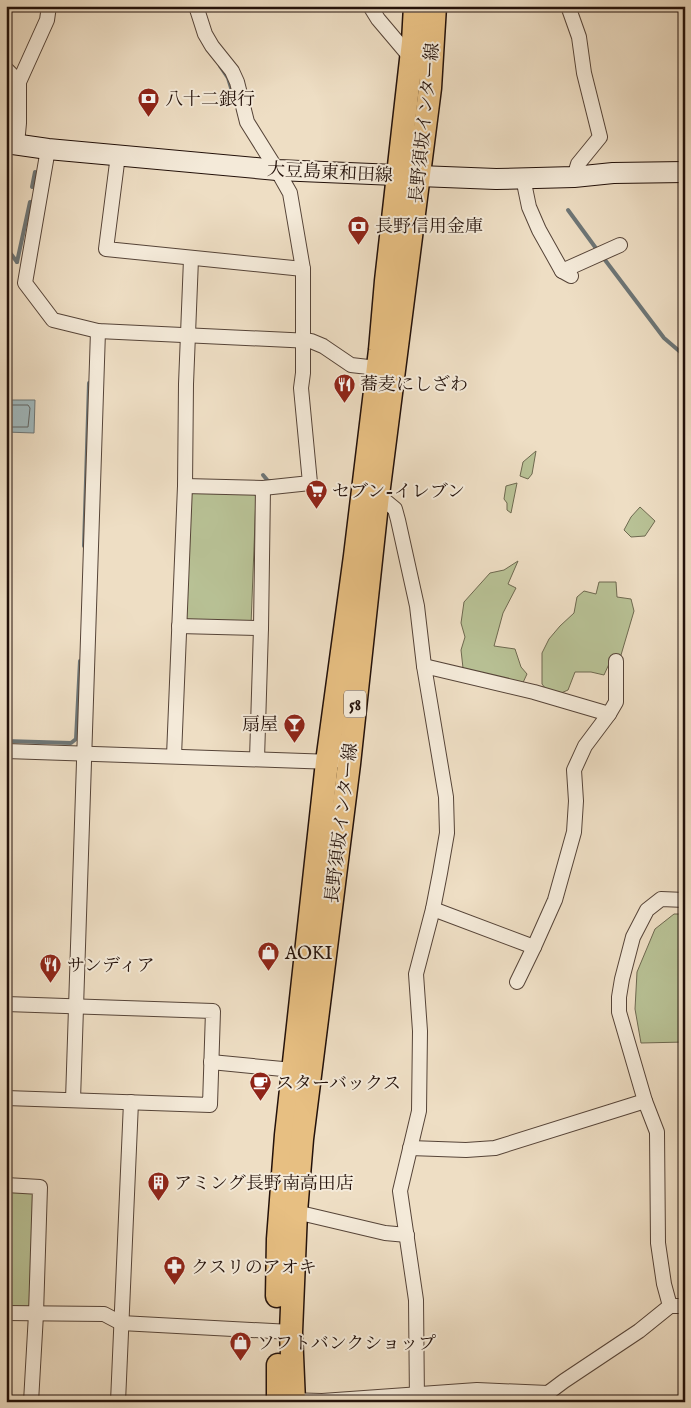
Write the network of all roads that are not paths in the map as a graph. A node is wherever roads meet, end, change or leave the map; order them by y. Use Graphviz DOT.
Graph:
graph roads {
  1 [pos="49,6"];
  2 [pos="196,6"];
  3 [pos="370,6"];
  4 [pos="415,6"];
  5 [pos="435,6"];
  6 [pos="568,6"];
  7 [pos="411,58"];
  8 [pos="6,69"];
  9 [pos="19,82"];
  10 [pos="12,144"];
  11 [pos="48,149"];
  12 [pos="118,155"];
  13 [pos="277,170"];
  14 [pos="685,172"];
  15 [pos="408,176"];
  16 [pos="574,177"];
  17 [pos="523,178"];
  18 [pos="620,244"];
  19 [pos="191,259"];
  20 [pos="303,268"];
  21 [pos="98,331"];
  22 [pos="189,337"];
  23 [pos="303,341"];
  24 [pos="378,368"];
  25 [pos="185,486"];
  26 [pos="263,488"];
  27 [pos="378,495"];
  28 [pos="179,626"];
  29 [pos="261,628"];
  30 [pos="616,661"];
  31 [pos="424,666"];
  32 [pos="609,714"];
  33 [pos="6,751"];
  34 [pos="84,753"];
  35 [pos="174,756"];
  36 [pos="256,759"];
  37 [pos="338,763"];
  38 [pos="685,900"];
  39 [pos="433,909"];
  40 [pos="534,947"];
  41 [pos="517,982"];
  42 [pos="6,1004"];
  43 [pos="76,1006"];
  44 [pos="212,1062"];
  45 [pos="293,1070"];
  46 [pos="6,1098"];
  47 [pos="73,1100"];
  48 [pos="645,1101"];
  49 [pos="131,1102"];
  50 [pos="410,1148"];
  51 [pos="6,1185"];
  52 [pos="296,1212"];
  53 [pos="407,1236"];
  54 [pos="670,1306"];
  55 [pos="685,1306"];
  56 [pos="6,1312"];
  57 [pos="36,1314"];
  58 [pos="121,1323"];
  59 [pos="284,1332"];
  60 [pos="417,1398"];
  61 [pos="286,1401"];
  62 [pos="31,1402"];
  63 [pos="118,1402"];
  1 -- 9 [label="street"];
  2 -- 13 [label="street"];
  3 -- 7 [label="street"];
  4 -- 7 [label="main road, 長野須坂インター線 / 58"];
  5 -- 15 [label="main road, 長野須坂インター線 / 58"];
  6 -- 16 [label="street"];
  7 -- 15 [label="main road, 長野須坂インター線 / 58"];
  8 -- 9 [label="street"];
  9 -- 10 [label="street"];
  10 -- 11 [label="main road, 大豆島東和田線"];
  11 -- 12 [label="main road, 大豆島東和田線"];
  11 -- 21 [label="street"];
  12 -- 13 [label="main road, 大豆島東和田線"];
  12 -- 19 [label="street"];
  13 -- 15 [label="main road, 大豆島東和田線"];
  13 -- 20 [label="street"];
  14 -- 16 [label="main road, 大豆島東和田線"];
  15 -- 17 [label="main road, 大豆島東和田線"];
  15 -- 24 [label="main road, 長野須坂インター線 / 58"];
  15 -- 27 [label="main road, 長野須坂インター線 / 58"];
  16 -- 17 [label="main road, 大豆島東和田線"];
  17 -- 18 [label="street"];
  19 -- 20 [label="street"];
  19 -- 22 [label="street"];
  20 -- 23 [label="street"];
  21 -- 22 [label="street"];
  21 -- 34 [label="street"];
  22 -- 23 [label="street"];
  22 -- 25 [label="street"];
  23 -- 24 [label="street"];
  23 -- 26 [label="street"];
  24 -- 37 [label="main road, 長野須坂インター線 / 58"];
  25 -- 26 [label="street"];
  25 -- 28 [label="street"];
  26 -- 29 [label="street"];
  27 -- 31 [label="street"];
  27 -- 37 [label="main road, 長野須坂インター線 / 58"];
  28 -- 29 [label="street"];
  28 -- 35 [label="street"];
  29 -- 36 [label="street"];
  30 -- 32 [label="street"];
  31 -- 32 [label="street"];
  31 -- 39 [label="street"];
  32 -- 40 [label="street"];
  33 -- 34 [label="street"];
  34 -- 35 [label="street"];
  34 -- 43 [label="street"];
  35 -- 36 [label="street"];
  36 -- 37 [label="street"];
  37 -- 45 [label="main road, 長野須坂インター線 / 58"];
  37 -- 52 [label="main road, 長野須坂インター線 / 58"];
  38 -- 48 [label="street"];
  39 -- 40 [label="street"];
  39 -- 50 [label="street"];
  40 -- 41 [label="street"];
  42 -- 43 [label="street"];
  43 -- 44 [label="street"];
  43 -- 47 [label="street"];
  44 -- 45 [label="street"];
  44 -- 49 [label="street"];
  45 -- 59 [label="main road, 長野須坂インター線 / 58"];
  46 -- 47 [label="street"];
  47 -- 49 [label="street"];
  48 -- 50 [label="street"];
  48 -- 54 [label="street"];
  49 -- 58 [label="street"];
  50 -- 53 [label="street"];
  51 -- 57 [label="street"];
  52 -- 53 [label="street"];
  52 -- 59 [label="main road, 長野須坂インター線 / 58"];
  53 -- 60 [label="street"];
  54 -- 55 [label="street"];
  54 -- 60 [label="street"];
  56 -- 57 [label="street"];
  57 -- 58 [label="street"];
  57 -- 62 [label="street"];
  58 -- 59 [label="street"];
  58 -- 63 [label="street"];
  59 -- 61 [label="main road, 長野須坂インター線 / 58"];
  60 -- 61 [label="street"];
}
